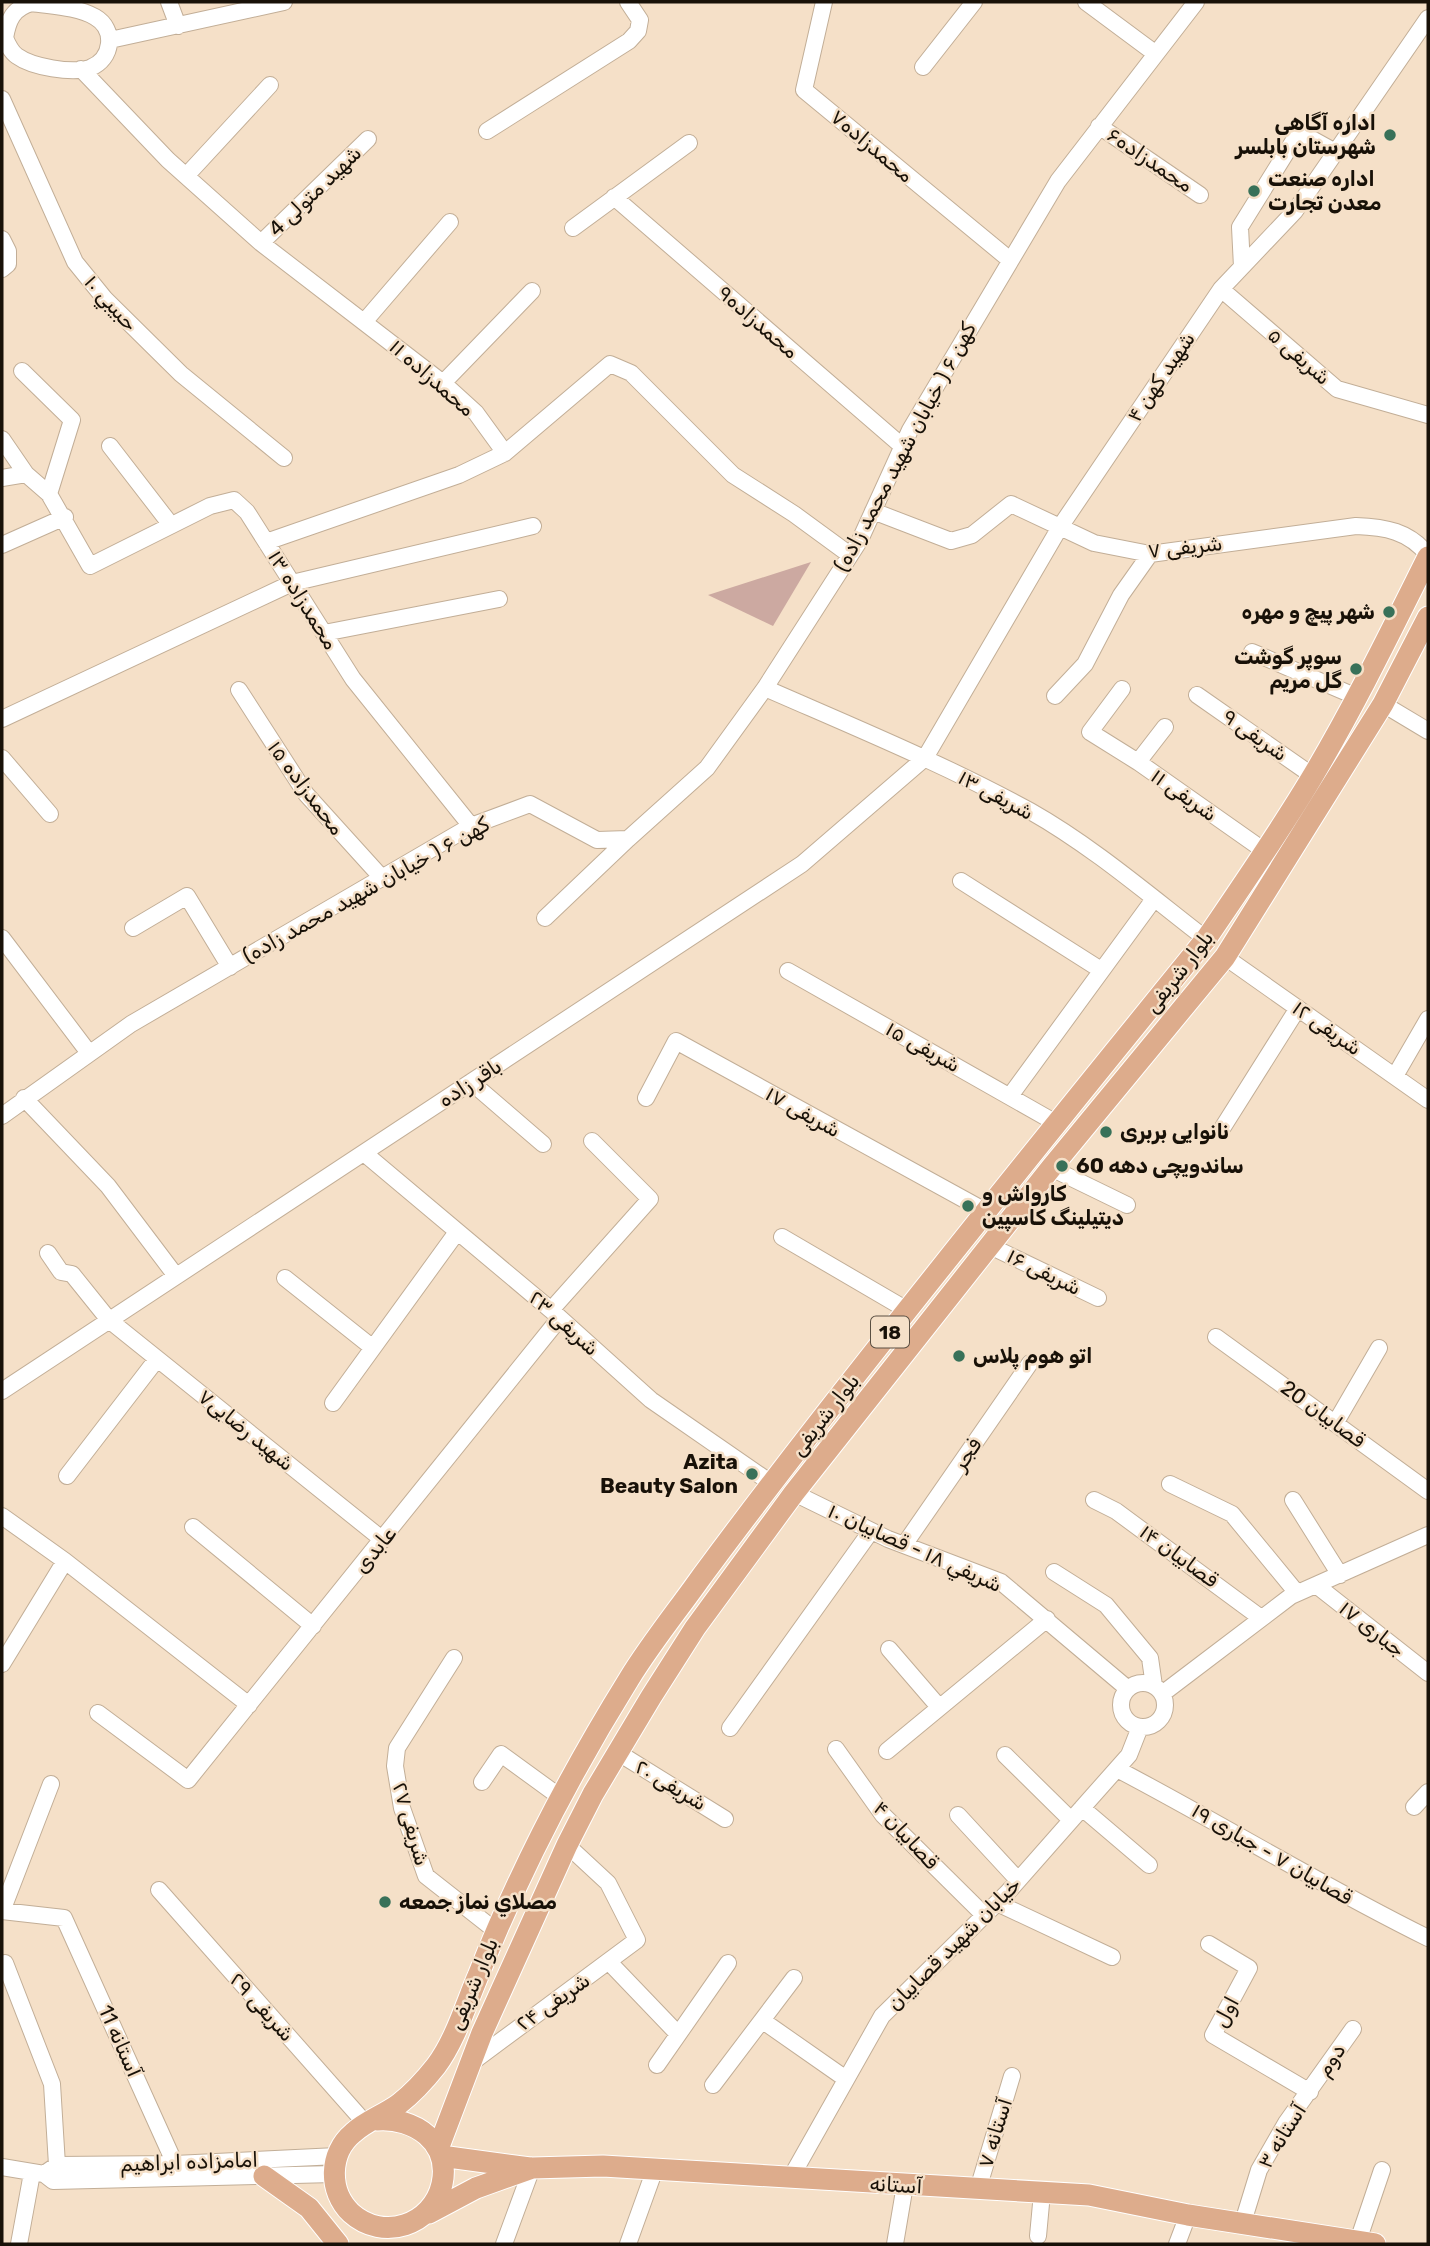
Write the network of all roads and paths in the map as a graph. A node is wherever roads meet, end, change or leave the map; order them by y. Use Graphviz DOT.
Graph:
graph roads {
  1 [pos="31,2"];
  2 [pos="169,2"];
  3 [pos="284,2"];
  4 [pos="628,2"];
  5 [pos="824,2"];
  6 [pos="974,2"];
  7 [pos="1086,2"];
  8 [pos="1196,2"];
  9 [pos="1428,18"];
  10 [pos="178,26"];
  11 [pos="4,35"];
  12 [pos="110,40"];
  13 [pos="1156,54"];
  14 [pos="9,60"];
  15 [pos="923,67"];
  16 [pos="81,69"];
  17 [pos="270,85"];
  18 [pos="2,99"];
  19 [pos="1099,126"];
  20 [pos="487,131"];
  21 [pos="368,139"];
  22 [pos="689,143"];
  23 [pos="1337,153"];
  24 [pos="186,176"];
  25 [pos="1200,195"];
  26 [pos="614,197"];
  27 [pos="450,222"];
  28 [pos="573,228"];
  29 [pos="2,239"];
  30 [pos="261,243"];
  31 [pos="1010,260"];
  32 [pos="1242,267"];
  33 [pos="2,269"];
  34 [pos="1221,289"];
  35 [pos="532,291"];
  36 [pos="365,321"];
  37 [pos="22,371"];
  38 [pos="443,383"];
  39 [pos="1428,415"];
  40 [pos="2,439"];
  41 [pos="110,446"];
  42 [pos="902,446"];
  43 [pos="505,453"];
  44 [pos="284,458"];
  45 [pos="26,474"];
  46 [pos="2,478"];
  47 [pos="49,494"];
  48 [pos="873,511"];
  49 [pos="65,517"];
  50 [pos="171,526"];
  51 [pos="533,526"];
  52 [pos="1060,527"];
  53 [pos="266,542"];
  54 [pos="2,545"];
  55 [pos="1150,554"];
  56 [pos="850,555"];
  57 [pos="1428,556"];
  58 [pos="292,583"];
  59 [pos="499,598"];
  60 [pos="1426,625"];
  61 [pos="324,633"];
  62 [pos="1252,652"];
  63 [pos="765,688"];
  64 [pos="1122,689"];
  65 [pos="239,690"];
  66 [pos="1197,695"];
  67 [pos="1055,696"];
  68 [pos="1357,697"];
  69 [pos="1383,704"];
  70 [pos="2,720"];
  71 [pos="1165,727"];
  72 [pos="1428,732"];
  73 [pos="1328,748"];
  74 [pos="2,758"];
  75 [pos="925,758"];
  76 [pos="1349,761"];
  77 [pos="1138,762"];
  78 [pos="1313,776"];
  79 [pos="50,814"];
  80 [pos="471,826"];
  81 [pos="628,839"];
  82 [pos="1266,852"];
  83 [pos="383,879"];
  84 [pos="961,881"];
  85 [pos="1154,899"];
  86 [pos="545,918"];
  87 [pos="133,928"];
  88 [pos="2,938"];
  89 [pos="1206,939"];
  90 [pos="1225,957"];
  91 [pos="230,967"];
  92 [pos="1101,970"];
  93 [pos="788,971"];
  94 [pos="1298,1008"];
  95 [pos="1428,1019"];
  96 [pos="89,1053"];
  97 [pos="1395,1076"];
  98 [pos="471,1082"];
  99 [pos="1010,1096"];
  100 [pos="24,1098"];
  101 [pos="646,1098"];
  102 [pos="1428,1100"];
  103 [pos="2,1116"];
  104 [pos="1056,1124"];
  105 [pos="1223,1126"];
  106 [pos="592,1141"];
  107 [pos="543,1144"];
  108 [pos="364,1153"];
  109 [pos="1051,1168"];
  110 [pos="1127,1205"];
  111 [pos="987,1212"];
  112 [pos="457,1232"];
  113 [pos="782,1237"];
  114 [pos="990,1246"];
  115 [pos="48,1253"];
  116 [pos="176,1276"];
  117 [pos="285,1278"];
  118 [pos="1098,1298"];
  119 [pos="907,1310"];
  120 [pos="555,1315"];
  121 [pos="109,1320"];
  122 [pos="1216,1337"];
  123 [pos="373,1348"];
  124 [pos="1379,1348"];
  125 [pos="157,1359"];
  126 [pos="1030,1363"];
  127 [pos="6,1382"];
  128 [pos="333,1403"];
  129 [pos="1336,1422"];
  130 [pos="67,1476"];
  131 [pos="771,1483"];
  132 [pos="1170,1484"];
  133 [pos="1428,1491"];
  134 [pos="794,1493"];
  135 [pos="1094,1500"];
  136 [pos="1293,1500"];
  137 [pos="2,1516"];
  138 [pos="193,1527"];
  139 [pos="871,1531"];
  140 [pos="1428,1535"];
  141 [pos="383,1540"];
  142 [pos="904,1545"];
  143 [pos="65,1560"];
  144 [pos="1054,1572"];
  145 [pos="1340,1574"];
  146 [pos="1315,1585"];
  147 [pos="1297,1593"];
  148 [pos="1261,1618"];
  149 [pos="1047,1619"];
  150 [pos="313,1626"];
  151 [pos="890,1649"];
  152 [pos="454,1658"];
  153 [pos="2,1664"];
  154 [pos="1428,1673"];
  155 [pos="1128,1689"];
  156 [pos="1158,1690"];
  157 [pos="249,1705"];
  158 [pos="939,1707"];
  159 [pos="98,1713"];
  160 [pos="1140,1727"];
  161 [pos="730,1728"];
  162 [pos="836,1749"];
  163 [pos="887,1751"];
  164 [pos="617,1752"];
  165 [pos="1005,1755"];
  166 [pos="1117,1769"];
  167 [pos="482,1782"];
  168 [pos="51,1784"];
  169 [pos="1428,1792"];
  170 [pos="560,1797"];
  171 [pos="1413,1807"];
  172 [pos="1076,1814"];
  173 [pos="958,1815"];
  174 [pos="725,1819"];
  175 [pos="567,1845"];
  176 [pos="1149,1865"];
  177 [pos="1018,1880"];
  178 [pos="159,1890"];
  179 [pos="996,1903"];
  180 [pos="2,1911"];
  181 [pos="984,1915"];
  182 [pos="496,1931"];
  183 [pos="1428,1938"];
  184 [pos="1209,1944"];
  185 [pos="1112,1957"];
  186 [pos="609,1962"];
  187 [pos="5,1963"];
  188 [pos="727,1964"];
  189 [pos="794,1978"];
  190 [pos="762,2021"];
  191 [pos="1353,2029"];
  192 [pos="678,2035"];
  193 [pos="657,2064"];
  194 [pos="435,2067"];
  195 [pos="466,2072"];
  196 [pos="1012,2076"];
  197 [pos="846,2079"];
  198 [pos="713,2085"];
  199 [pos="1310,2092"];
  200 [pos="371,2122"];
  201 [pos="440,2152"];
  202 [pos="175,2164"];
  203 [pos="336,2165"];
  204 [pos="2,2166"];
  205 [pos="532,2168"];
  206 [pos="655,2169"];
  207 [pos="1382,2170"];
  208 [pos="44,2171"];
  209 [pos="264,2176"];
  210 [pos="790,2179"];
  211 [pos="905,2185"];
  212 [pos="978,2189"];
  213 [pos="1042,2193"];
  214 [pos="345,2207"];
  215 [pos="1188,2215"];
  216 [pos="419,2219"];
  217 [pos="1243,2222"];
  218 [pos="1038,2236"];
  219 [pos="1366,2242"];
  220 [pos="19,2244"];
  221 [pos="338,2244"];
  222 [pos="387,2244"];
  223 [pos="504,2244"];
  224 [pos="628,2244"];
  225 [pos="895,2244"];
  226 [pos="1177,2244"];
  1 -- 11 [label="street"];
  1 -- 12 [label="street"];
  2 -- 10 [label="street"];
  3 -- 10 [label="street"];
  4 -- 20 [label="street"];
  5 -- 31 [label="street, محمدزاده۷"];
  6 -- 15 [label="street"];
  7 -- 13 [label="street"];
  8 -- 13 [label="street, کهن ۶ ( خیابان شهید محمد زاده)"];
  9 -- 23 [label="street, شهید کهن ۴"];
  10 -- 12 [label="street"];
  11 -- 14 [label="street"];
  12 -- 16 [label="street"];
  13 -- 19 [label="street, کهن ۶ ( خیابان شهید محمد زاده)"];
  14 -- 16 [label="street"];
  16 -- 24 [label="street, محمدزاده ۱۱"];
  17 -- 24 [label="street"];
  18 -- 44 [label="street, حبيبي ١٠"];
  19 -- 25 [label="street, محمدزاده۶"];
  19 -- 31 [label="street, کهن ۶ ( خیابان شهید محمد زاده)"];
  21 -- 30 [label="street, شهید متولی 4"];
  22 -- 26 [label="street"];
  23 -- 32 [label="street, شهید کهن ۴"];
  23 -- 32 [label="street"];
  24 -- 30 [label="street, محمدزاده ۱۱"];
  26 -- 28 [label="street"];
  26 -- 42 [label="street, محمدزاده۹"];
  27 -- 36 [label="street"];
  29 -- 33 [label="street"];
  30 -- 36 [label="street, محمدزاده ۱۱"];
  31 -- 42 [label="street, کهن ۶ ( خیابان شهید محمد زاده)"];
  32 -- 34 [label="street, شهید کهن ۴"];
  34 -- 39 [label="street, شریفی ۵"];
  34 -- 52 [label="street, شهید کهن ۴"];
  35 -- 38 [label="street"];
  36 -- 38 [label="street, محمدزاده ۱۱"];
  37 -- 47 [label="street"];
  38 -- 43 [label="street, محمدزاده ۱۱"];
  40 -- 45 [label="street"];
  41 -- 50 [label="street"];
  42 -- 48 [label="street, کهن ۶ ( خیابان شهید محمد زاده)"];
  43 -- 53 [label="street"];
  43 -- 56 [label="street"];
  45 -- 46 [label="street"];
  45 -- 47 [label="street"];
  47 -- 49 [label="street"];
  48 -- 52 [label="street, شریفی ۷"];
  48 -- 56 [label="street, کهن ۶ ( خیابان شهید محمد زاده)"];
  49 -- 50 [label="street, محمدزاده ۱۳"];
  49 -- 54 [label="street"];
  50 -- 53 [label="street, محمدزاده ۱۳"];
  51 -- 58 [label="street"];
  52 -- 55 [label="street, شریفی ۷"];
  52 -- 75 [label="street, شهید کهن ۴"];
  53 -- 58 [label="street, محمدزاده ۱۳"];
  55 -- 57 [label="street, شریفی ۷"];
  55 -- 67 [label="street"];
  56 -- 63 [label="street, کهن ۶ ( خیابان شهید محمد زاده)"];
  57 -- 68 [label="main road, بلوار شریفی / 18"];
  58 -- 61 [label="street, محمدزاده ۱۳"];
  58 -- 70 [label="street"];
  59 -- 61 [label="street"];
  60 -- 69 [label="main road, بلوار شریفی / 18"];
  61 -- 80 [label="street, محمدزاده ۱۳"];
  62 -- 68 [label="street"];
  63 -- 75 [label="street, شریفی ۱۳"];
  63 -- 81 [label="street, کهن ۶ ( خیابان شهید محمد زاده)"];
  64 -- 77 [label="street"];
  65 -- 83 [label="street, محمدزاده ۱۵"];
  66 -- 78 [label="street, شریفی ۹"];
  68 -- 73 [label="main road, بلوار شریفی / 18"];
  69 -- 72 [label="street"];
  69 -- 76 [label="main road, بلوار شریفی / 18"];
  71 -- 77 [label="street, شریفی ۱۱"];
  73 -- 76 [label="main road"];
  73 -- 78 [label="main road, بلوار شریفی / 18"];
  74 -- 79 [label="street"];
  75 -- 85 [label="street, شریفی ۱۳"];
  75 -- 98 [label="street, باقر زاده"];
  76 -- 90 [label="main road, بلوار شریفی / 18"];
  77 -- 82 [label="street, شریفی ۱۱"];
  78 -- 82 [label="main road, بلوار شریفی / 18"];
  80 -- 81 [label="street, کهن ۶ ( خیابان شهید محمد زاده)"];
  80 -- 83 [label="street, کهن ۶ ( خیابان شهید محمد زاده)"];
  81 -- 86 [label="street"];
  82 -- 89 [label="main road, بلوار شریفی / 18"];
  83 -- 91 [label="street, کهن ۶ ( خیابان شهید محمد زاده)"];
  84 -- 92 [label="street"];
  85 -- 89 [label="street, شریفی ۱۳"];
  85 -- 92 [label="street"];
  87 -- 91 [label="street"];
  88 -- 96 [label="street"];
  89 -- 104 [label="main road, بلوار شریفی / 18"];
  90 -- 94 [label="street, شریفی ۱۲"];
  90 -- 109 [label="main road, بلوار شریفی / 18"];
  91 -- 96 [label="street, کهن ۶ ( خیابان شهید محمد زاده)"];
  92 -- 99 [label="street"];
  93 -- 99 [label="street, شریفی ۱۵"];
  94 -- 97 [label="street, شریفی ۱۲"];
  94 -- 105 [label="street"];
  95 -- 97 [label="street"];
  96 -- 100 [label="street, کهن ۶ ( خیابان شهید محمد زاده)"];
  97 -- 102 [label="street, شریفی ۱۲"];
  98 -- 107 [label="street"];
  98 -- 108 [label="street, باقر زاده"];
  99 -- 104 [label="street, شریفی ۱۵"];
  100 -- 103 [label="street, کهن ۶ ( خیابان شهید محمد زاده)"];
  100 -- 116 [label="street"];
  101 -- 111 [label="street, شریفی ۱۷"];
  104 -- 111 [label="main road, بلوار شریفی / 18"];
  106 -- 120 [label="street, عابدی"];
  108 -- 112 [label="street, شریفی ۲۳"];
  108 -- 116 [label="street, باقر زاده"];
  109 -- 110 [label="street"];
  109 -- 114 [label="main road, بلوار شریفی / 18"];
  111 -- 119 [label="main road, بلوار شریفی / 18"];
  112 -- 120 [label="street, شریفی ۲۳"];
  112 -- 123 [label="street"];
  113 -- 119 [label="street"];
  114 -- 118 [label="street, شریفی ۱۶"];
  114 -- 134 [label="main road, بلوار شریفی / 18"];
  115 -- 121 [label="street, شهید رضایی۷"];
  116 -- 121 [label="street, باقر زاده"];
  117 -- 123 [label="street"];
  119 -- 131 [label="main road, بلوار شریفی / 18"];
  120 -- 131 [label="street, شریفی ۲۳"];
  120 -- 141 [label="street, عابدی"];
  121 -- 125 [label="street, شهید رضایی۷"];
  121 -- 127 [label="street, باقر زاده"];
  122 -- 129 [label="street, قصابیان 20"];
  123 -- 128 [label="street"];
  124 -- 129 [label="street"];
  125 -- 130 [label="street"];
  125 -- 141 [label="street, شهید رضایی۷"];
  126 -- 142 [label="street, فجر"];
  129 -- 133 [label="street, قصابیان 20"];
  131 -- 134 [label="main road"];
  131 -- 170 [label="main road, بلوار شریفی / 18"];
  132 -- 147 [label="street"];
  134 -- 139 [label="street, شريفي ۱۸ - قصابیان ۱۰"];
  134 -- 164 [label="main road, بلوار شریفی / 18"];
  135 -- 148 [label="street, قصابیان ۱۴"];
  136 -- 145 [label="street"];
  137 -- 143 [label="street"];
  138 -- 150 [label="street"];
  139 -- 142 [label="street, شريفي ۱۸ - قصابیان ۱۰"];
  139 -- 161 [label="street"];
  140 -- 145 [label="street"];
  141 -- 150 [label="street, عابدی"];
  142 -- 149 [label="street, شريفي ۱۸ - قصابیان ۱۰"];
  143 -- 153 [label="street"];
  143 -- 157 [label="street"];
  144 -- 156 [label="street"];
  145 -- 146 [label="street"];
  146 -- 147 [label="street"];
  146 -- 154 [label="street, جباری ۱۷"];
  147 -- 148 [label="street"];
  148 -- 156 [label="street"];
  149 -- 155 [label="street, شريفي ۱۸ - قصابیان ۱۰"];
  149 -- 158 [label="street"];
  150 -- 157 [label="street, عابدی"];
  151 -- 158 [label="street"];
  152 -- 182 [label="street, شریفی ۲۷"];
  155 -- 156 [label="street"];
  155 -- 160 [label="street"];
  156 -- 160 [label="street"];
  157 -- 159 [label="street, عابدی"];
  158 -- 163 [label="street"];
  160 -- 166 [label="street, خیابان شهید قصابیان"];
  162 -- 181 [label="street, قصابیان ۴"];
  164 -- 174 [label="street, شریفی ۲۰"];
  164 -- 175 [label="main road, بلوار شریفی / 18"];
  165 -- 172 [label="street"];
  166 -- 172 [label="street, خیابان شهید قصابیان"];
  166 -- 183 [label="street, قصابيان ۷ - جباری ۱۹"];
  167 -- 170 [label="street"];
  168 -- 180 [label="street"];
  169 -- 171 [label="street"];
  170 -- 182 [label="main road, بلوار شریفی / 18"];
  172 -- 176 [label="street"];
  172 -- 177 [label="street, خیابان شهید قصابیان"];
  173 -- 177 [label="street"];
  175 -- 186 [label="street, شریفی ۲۴"];
  175 -- 195 [label="main road, بلوار شریفی / 18"];
  177 -- 179 [label="street, خیابان شهید قصابیان"];
  178 -- 200 [label="street, شریفی ۲۹"];
  179 -- 181 [label="street, خیابان شهید قصابیان"];
  179 -- 185 [label="street"];
  180 -- 202 [label="street, آستانه 11"];
  181 -- 197 [label="street, خیابان شهید قصابیان"];
  182 -- 194 [label="main road, بلوار شریفی / 18"];
  184 -- 199 [label="street, اول"];
  186 -- 192 [label="street"];
  186 -- 195 [label="street, شریفی ۲۴"];
  187 -- 208 [label="street"];
  188 -- 192 [label="street"];
  189 -- 190 [label="street"];
  190 -- 197 [label="street"];
  190 -- 198 [label="street"];
  191 -- 199 [label="street, دوم"];
  192 -- 193 [label="street"];
  194 -- 195 [label="main road"];
  194 -- 200 [label="main road, بلوار شریفی / 18"];
  195 -- 201 [label="main road, بلوار شریفی / 18"];
  196 -- 212 [label="street, آستانه ۷"];
  197 -- 210 [label="street, خیابان شهید قصابیان"];
  199 -- 217 [label="street, آستانه ۳"];
  200 -- 201 [label="main road"];
  200 -- 203 [label="main road, 18"];
  201 -- 205 [label="main road"];
  201 -- 216 [label="main road, 18"];
  202 -- 203 [label="street, امامزاده ابراهیم"];
  202 -- 208 [label="street, امامزاده ابراهیم"];
  203 -- 209 [label="street, امامزاده ابراهیم"];
  203 -- 214 [label="main road"];
  204 -- 208 [label="street, امامزاده ابراهیم"];
  205 -- 206 [label="main road, آستانه"];
  205 -- 216 [label="main road, آستانه"];
  205 -- 223 [label="street"];
  206 -- 210 [label="main road, آستانه"];
  206 -- 224 [label="street"];
  207 -- 219 [label="street"];
  208 -- 209 [label="street, امامزاده ابراهیم"];
  208 -- 220 [label="street"];
  209 -- 221 [label="main road"];
  210 -- 211 [label="main road, آستانه"];
  211 -- 212 [label="main road, آستانه"];
  211 -- 225 [label="street"];
  212 -- 213 [label="main road, آستانه"];
  213 -- 215 [label="main road, آستانه"];
  213 -- 218 [label="street"];
  214 -- 216 [label="main road"];
  214 -- 221 [label="main road"];
  215 -- 217 [label="main road, آستانه"];
  215 -- 226 [label="street"];
  216 -- 222 [label="main road, 18"];
  217 -- 219 [label="main road, آستانه"];
}
